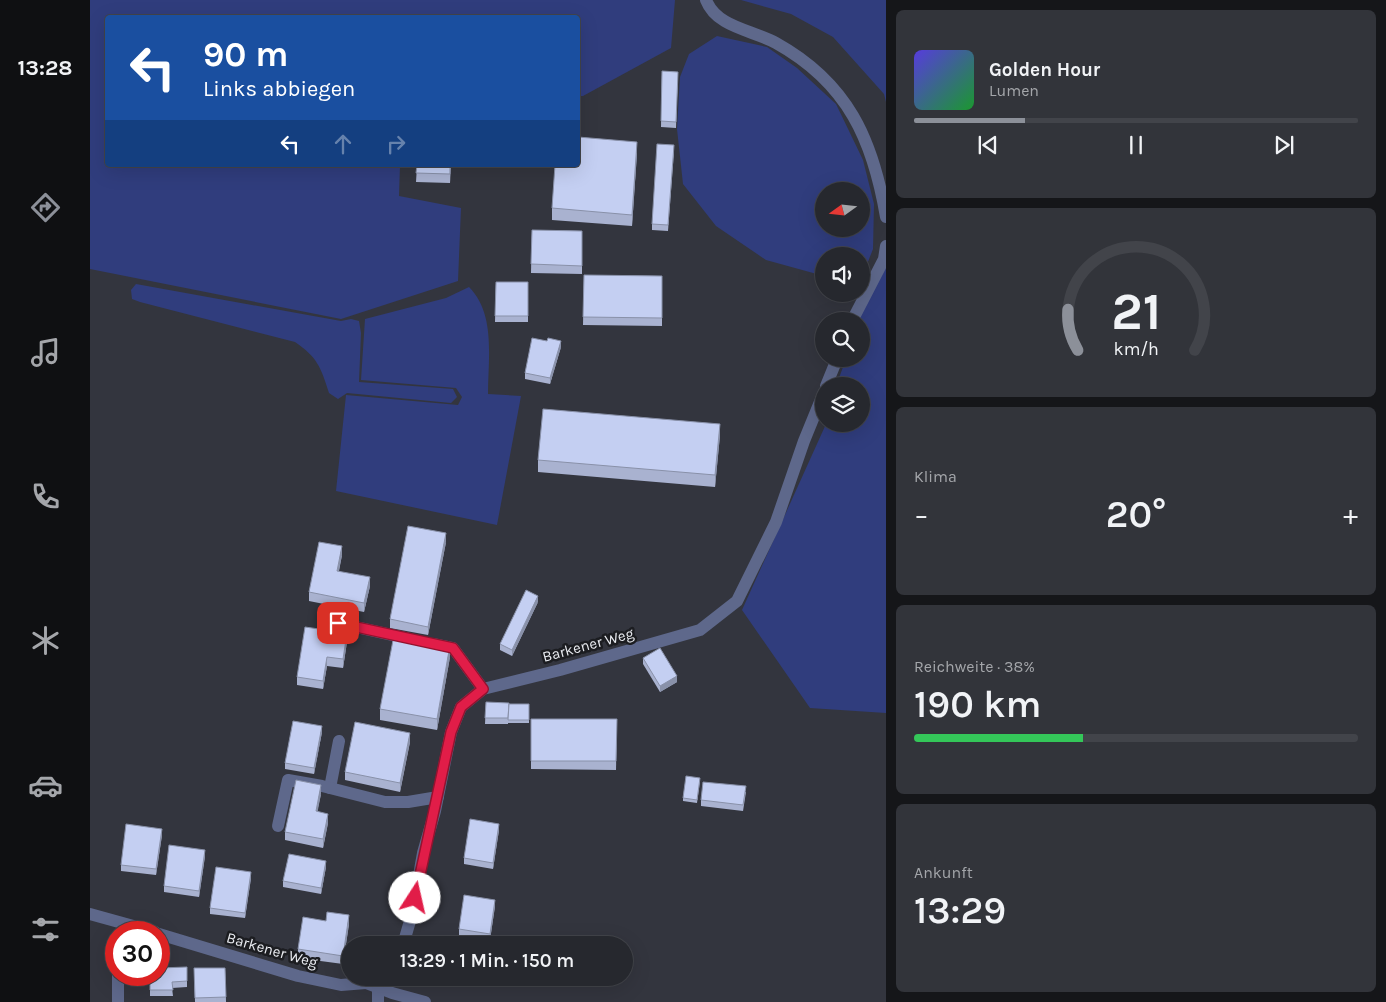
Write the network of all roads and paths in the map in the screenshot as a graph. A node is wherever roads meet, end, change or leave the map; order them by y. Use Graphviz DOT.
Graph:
graph roads {
  1 [pos="706,0"];
  2 [pos="886,217"];
  3 [pos="886,246"];
  4 [pos="857,312"];
  5 [pos="815,414"];
  6 [pos="338,623"];
  7 [pos="483,689"];
  8 [pos="339,741"];
  9 [pos="330,788"];
  10 [pos="438,797"];
  11 [pos="278,826"];
  12 [pos="90,914"];
  13 [pos="105,921"];
  14 [pos="405,936"];
  15 [pos="170,937"];
  16 [pos="341,985"];
  17 [pos="118,986"];
  18 [pos="374,986"];
  19 [pos="381,986"];
  20 [pos="118,1002"];
  21 [pos="378,1002"];
  22 [pos="425,1002"];
  1 -- 2 [label="street"];
  3 -- 4 [label="street"];
  5 -- 7 [label="street, Barkener Weg"];
  6 -- 7 [label="street"];
  7 -- 10 [label="street, Barkener Weg"];
  8 -- 9 [label="street"];
  9 -- 10 [label="street"];
  9 -- 11 [label="street"];
  10 -- 14 [label="street, Barkener Weg"];
  12 -- 13 [label="street"];
  15 -- 16 [label="street, Barkener Weg"];
  17 -- 20 [label="street"];
  18 -- 21 [label="street"];
  19 -- 22 [label="street"];
}
